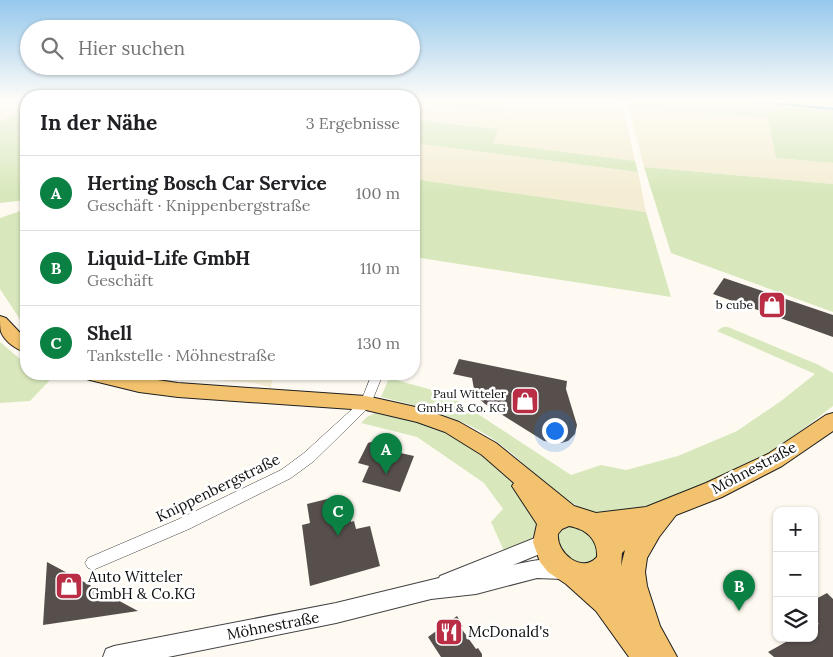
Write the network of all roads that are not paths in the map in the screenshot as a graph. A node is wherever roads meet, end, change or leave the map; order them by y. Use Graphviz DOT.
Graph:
graph roads {
  1 [pos="0,321"];
  2 [pos="20,343"];
  3 [pos="119,380"];
  4 [pos="375,380"];
  5 [pos="366,403"];
  6 [pos="833,420"];
  7 [pos="510,468"];
  8 [pos="671,508"];
  9 [pos="646,517"];
  10 [pos="593,524"];
  11 [pos="554,528"];
  12 [pos="608,557"];
  13 [pos="93,564"];
  14 [pos="569,572"];
  15 [pos="431,589"];
  16 [pos="653,651"];
  17 [pos="114,657"];
  1 -- 2 [label="main road"];
  3 -- 5 [label="main road"];
  4 -- 5 [label="street, Knippenbergstraße"];
  5 -- 7 [label="main road"];
  5 -- 13 [label="street, Knippenbergstraße"];
  6 -- 8 [label="main road, Möhnestraße"];
  7 -- 11 [label="main road"];
  8 -- 9 [label="main road, Möhnestraße"];
  8 -- 16 [label="main road"];
  9 -- 10 [label="main road, Möhnestraße"];
  9 -- 12 [label="main road"];
  10 -- 11 [label="main road"];
  10 -- 12 [label="main road"];
  11 -- 14 [label="main road"];
  11 -- 15 [label="street, Möhnestraße"];
  12 -- 14 [label="main road"];
  12 -- 16 [label="main road"];
  14 -- 15 [label="street, Möhnestraße"];
  14 -- 16 [label="main road"];
  15 -- 17 [label="street, Möhnestraße"];
}
